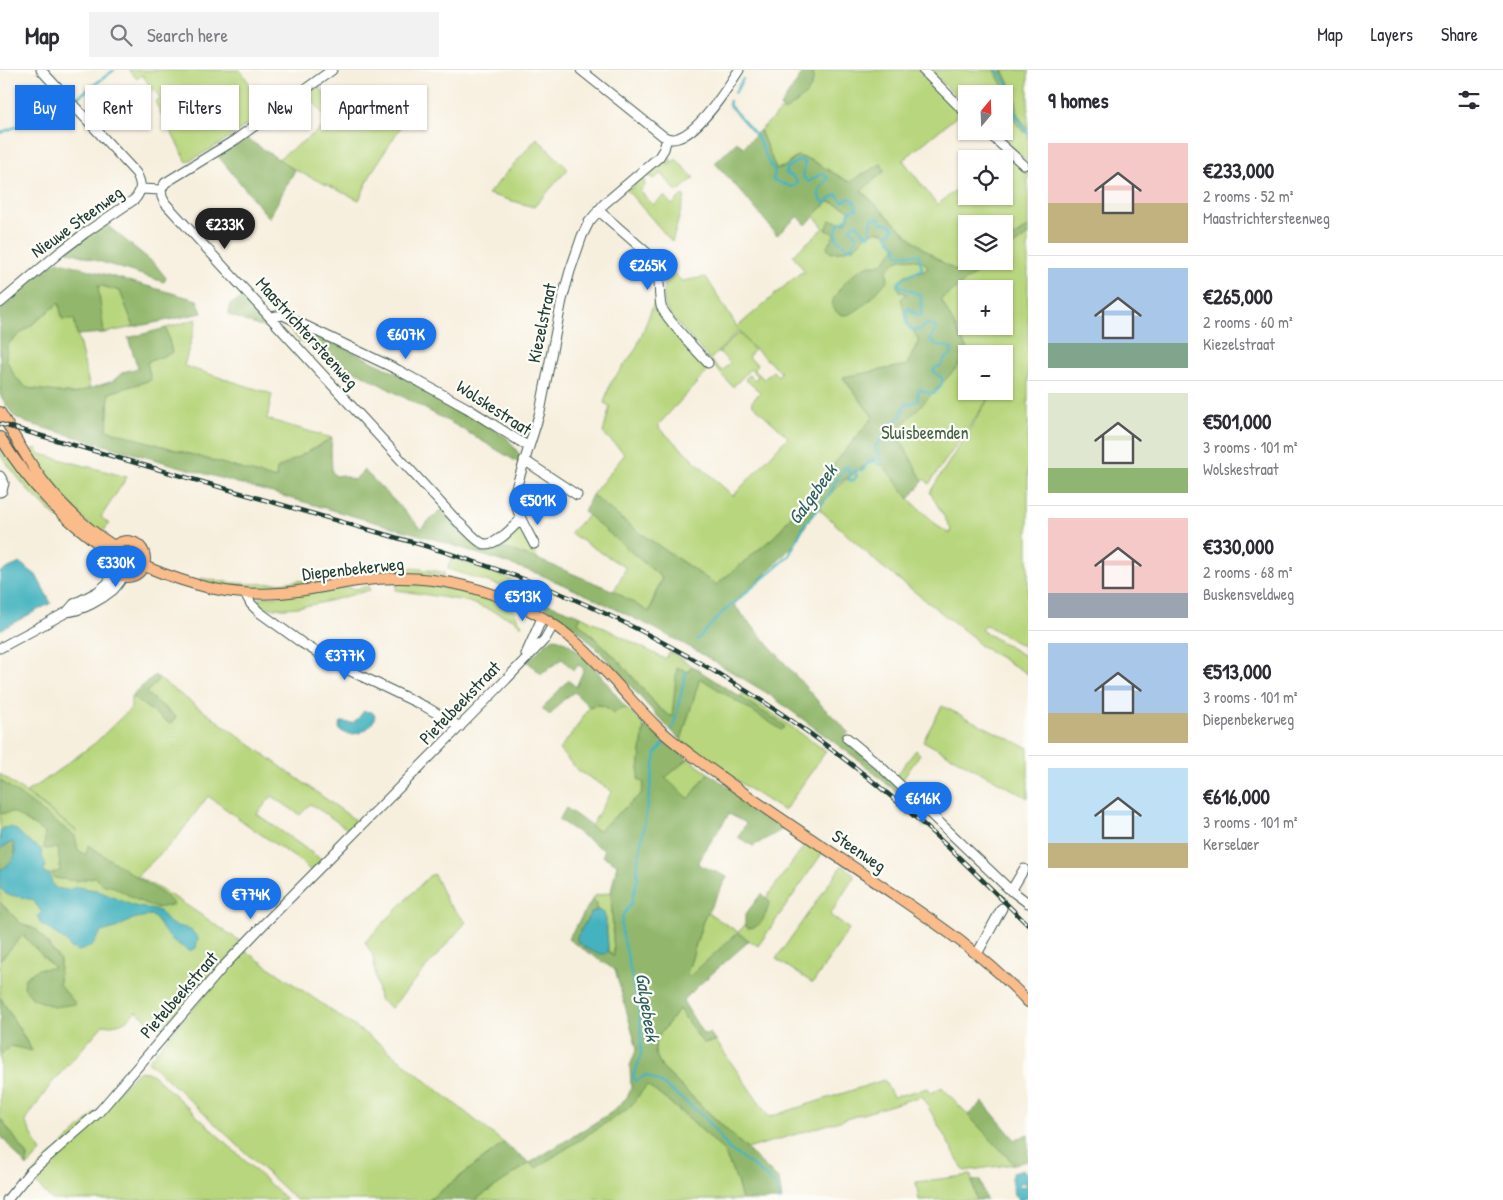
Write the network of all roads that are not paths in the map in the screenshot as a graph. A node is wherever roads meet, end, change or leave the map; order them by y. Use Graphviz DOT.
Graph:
graph roads {
  1 [pos="41,70"];
  2 [pos="332,70"];
  3 [pos="581,70"];
  4 [pos="739,70"];
  5 [pos="923,70"];
  6 [pos="958,105"];
  7 [pos="667,138"];
  8 [pos="996,140"];
  9 [pos="1024,165"];
  10 [pos="141,189"];
  11 [pos="161,190"];
  12 [pos="598,210"];
  13 [pos="2,302"];
  14 [pos="270,317"];
  15 [pos="708,363"];
  16 [pos="0,412"];
  17 [pos="0,437"];
  18 [pos="529,447"];
  19 [pos="524,460"];
  20 [pos="0,476"];
  21 [pos="0,492"];
  22 [pos="577,495"];
  23 [pos="521,519"];
  24 [pos="534,544"];
  25 [pos="112,549"];
  26 [pos="144,566"];
  27 [pos="113,570"];
  28 [pos="123,577"];
  29 [pos="245,593"];
  30 [pos="67,612"];
  31 [pos="542,618"];
  32 [pos="553,625"];
  33 [pos="0,648"];
  34 [pos="523,661"];
  35 [pos="460,727"];
  36 [pos="665,734"];
  37 [pos="847,738"];
  38 [pos="1024,869"];
  39 [pos="1011,891"];
  40 [pos="1028,903"];
  41 [pos="1002,908"];
  42 [pos="977,954"];
  43 [pos="1028,1002"];
  44 [pos="7,1200"];
  1 -- 10 [label="street"];
  2 -- 11 [label="street"];
  3 -- 7 [label="street"];
  4 -- 7 [label="street"];
  5 -- 6 [label="street"];
  7 -- 12 [label="street, Kiezelstraat"];
  8 -- 9 [label="street"];
  10 -- 11 [label="street"];
  10 -- 13 [label="street, Nieuwe Steenweg"];
  11 -- 14 [label="street, Maastrichtersteenweg"];
  12 -- 15 [label="street"];
  12 -- 18 [label="street, Kiezelstraat"];
  14 -- 18 [label="street, Wolskestraat"];
  14 -- 23 [label="street, Maastrichtersteenweg"];
  16 -- 25 [label="main road"];
  17 -- 25 [label="main road"];
  18 -- 19 [label="street, Wolskestraat"];
  19 -- 22 [label="street"];
  19 -- 23 [label="street, Wolskestraat"];
  20 -- 21 [label="street"];
  23 -- 24 [label="street, Wolskestraat"];
  25 -- 26 [label="main road"];
  25 -- 27 [label="main road"];
  26 -- 28 [label="main road"];
  26 -- 29 [label="main road, Diepenbekerweg"];
  27 -- 28 [label="main road"];
  27 -- 30 [label="street"];
  28 -- 30 [label="street"];
  29 -- 31 [label="main road, Diepenbekerweg"];
  29 -- 35 [label="street"];
  30 -- 33 [label="street"];
  31 -- 32 [label="main road, Diepenbekerweg"];
  31 -- 34 [label="street, Pietelbeekstraat"];
  32 -- 34 [label="street, Pietelbeekstraat"];
  32 -- 36 [label="main road, Diepenbekerweg"];
  34 -- 35 [label="street, Pietelbeekstraat"];
  35 -- 44 [label="street, Pietelbeekstraat"];
  36 -- 42 [label="main road, Steenweg"];
  37 -- 39 [label="street"];
  38 -- 39 [label="street"];
  39 -- 40 [label="street"];
  41 -- 42 [label="street"];
  42 -- 43 [label="main road, Steenweg"];
}
